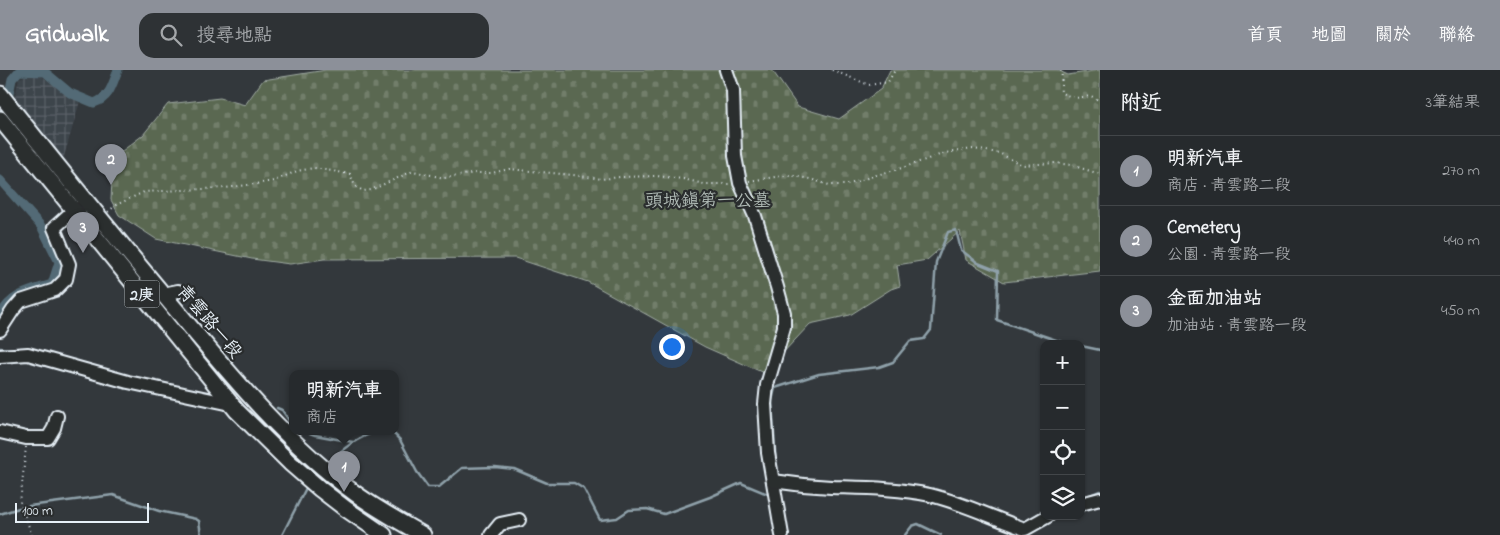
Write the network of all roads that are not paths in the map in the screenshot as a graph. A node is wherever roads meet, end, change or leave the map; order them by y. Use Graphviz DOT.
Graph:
graph roads {
  1 [pos="726,70"];
  2 [pos="0,94"];
  3 [pos="0,119"];
  4 [pos="81,206"];
  5 [pos="178,291"];
  6 [pos="163,294"];
  7 [pos="0,330"];
  8 [pos="0,356"];
  9 [pos="231,404"];
  10 [pos="57,416"];
  11 [pos="0,432"];
  12 [pos="773,481"];
  13 [pos="1100,499"];
  14 [pos="1085,503"];
  15 [pos="519,520"];
  16 [pos="1041,520"];
  17 [pos="384,535"];
  18 [pos="423,535"];
  19 [pos="492,535"];
  20 [pos="782,535"];
  1 -- 12 [label="lane"];
  2 -- 4 [label="main road, 青雲路一段 / 2庚"];
  3 -- 4 [label="main road, 青雲路一段 / 2庚"];
  4 -- 6 [label="main road, 青雲路一段 / 2庚"];
  4 -- 7 [label="lane"];
  4 -- 9 [label="main road, 青雲路一段 / 2庚"];
  5 -- 6 [label="lane"];
  6 -- 18 [label="main road, 青雲路一段 / 2庚"];
  8 -- 9 [label="lane"];
  9 -- 17 [label="main road, 青雲路一段 / 2庚"];
  10 -- 11 [label="lane"];
  12 -- 16 [label="lane"];
  12 -- 20 [label="lane"];
  13 -- 14 [label="lane"];
  15 -- 19 [label="lane"];
}
